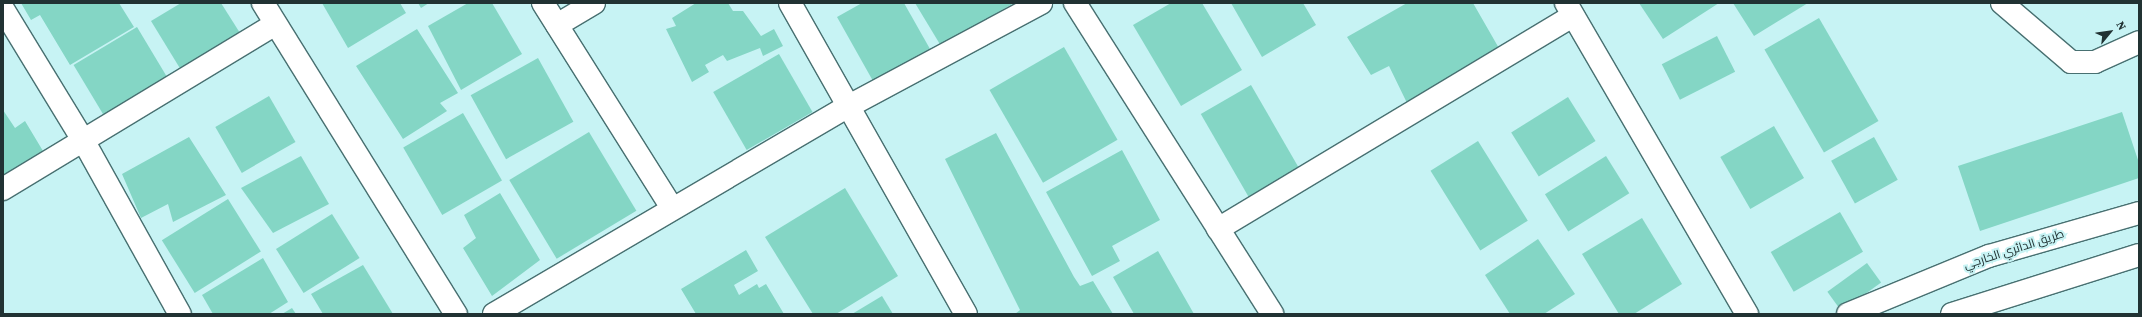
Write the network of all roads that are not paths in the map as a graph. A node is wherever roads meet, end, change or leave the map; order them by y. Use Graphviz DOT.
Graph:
graph roads {
  1 [pos="262,3"];
  2 [pos="543,3"];
  3 [pos="594,3"];
  4 [pos="790,3"];
  5 [pos="1041,3"];
  6 [pos="1076,3"];
  7 [pos="2002,3"];
  8 [pos="3,9"];
  9 [pos="1569,9"];
  10 [pos="275,24"];
  11 [pos="557,25"];
  12 [pos="2139,42"];
  13 [pos="849,106"];
  14 [pos="83,140"];
  15 [pos="3,189"];
  16 [pos="672,208"];
  17 [pos="2139,213"];
  18 [pos="1218,228"];
  19 [pos="2139,255"];
  20 [pos="180,314"];
  21 [pos="456,314"];
  22 [pos="494,314"];
  23 [pos="966,314"];
  24 [pos="1272,314"];
  25 [pos="1747,314"];
  26 [pos="1848,314"];
  27 [pos="1952,314"];
  1 -- 10 [label="street"];
  2 -- 11 [label="street"];
  3 -- 11 [label="street"];
  4 -- 13 [label="street"];
  5 -- 13 [label="street"];
  6 -- 18 [label="street"];
  7 -- 12 [label="street"];
  8 -- 14 [label="street"];
  9 -- 18 [label="street"];
  9 -- 25 [label="street"];
  10 -- 14 [label="street"];
  10 -- 21 [label="street"];
  11 -- 16 [label="street"];
  13 -- 16 [label="street"];
  13 -- 23 [label="street"];
  14 -- 15 [label="street"];
  14 -- 20 [label="street"];
  16 -- 22 [label="street"];
  17 -- 26 [label="street, طريق الدائري الخارجي"];
  18 -- 24 [label="street"];
  19 -- 27 [label="street"];
}
